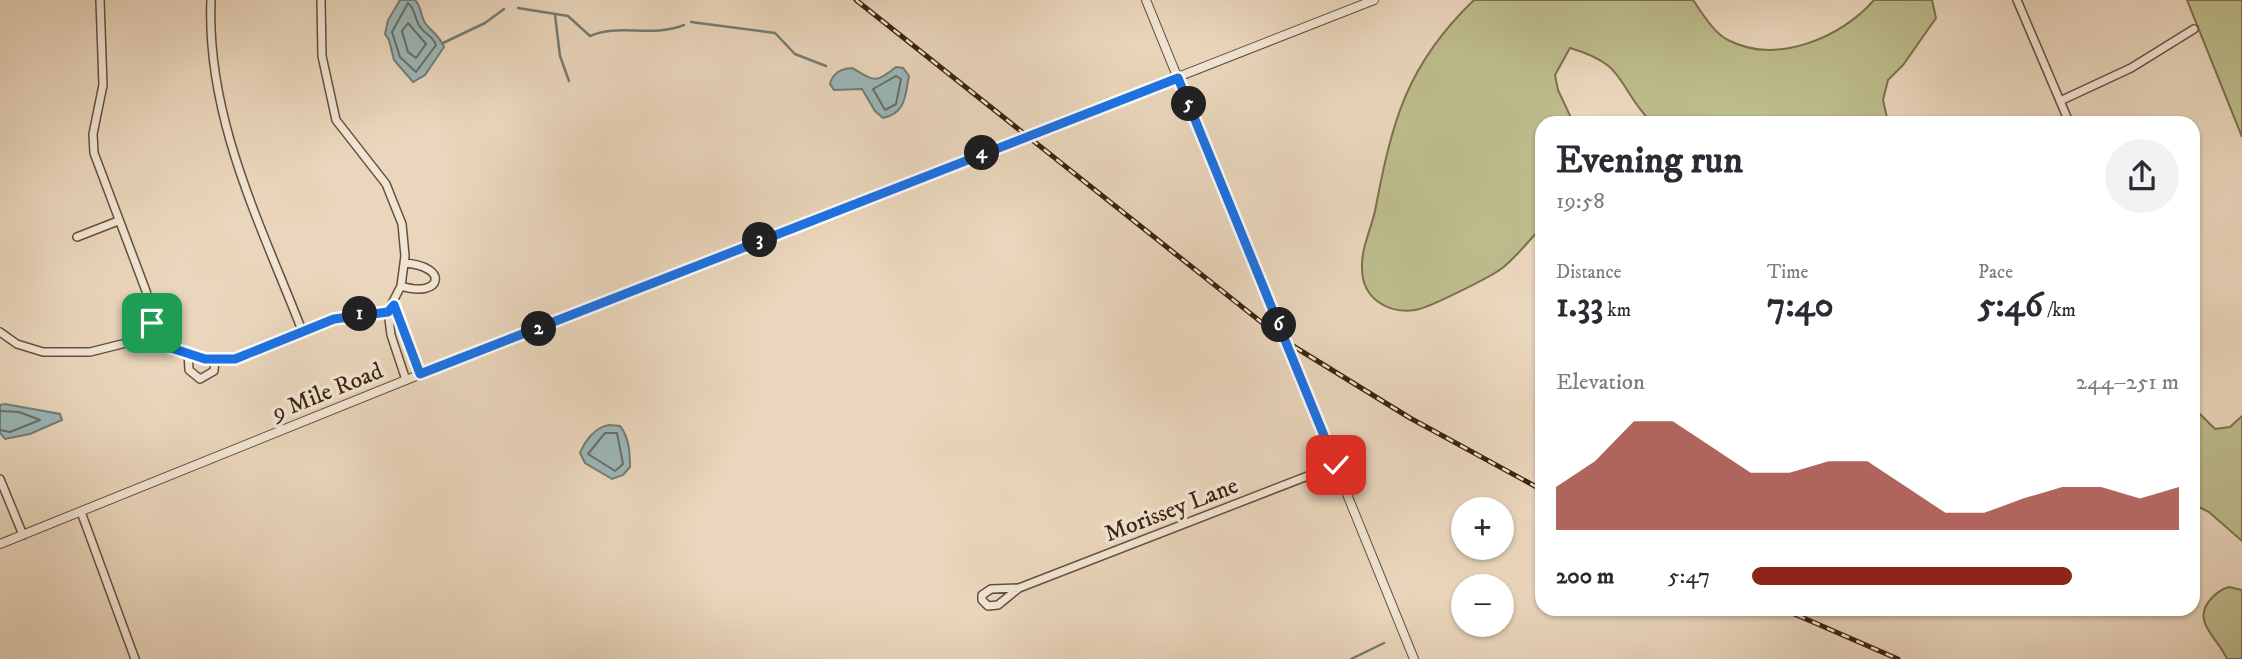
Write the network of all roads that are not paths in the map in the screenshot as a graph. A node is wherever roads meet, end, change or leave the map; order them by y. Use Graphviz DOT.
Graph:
graph roads {
  1 [pos="100,0"];
  2 [pos="211,0"];
  3 [pos="321,0"];
  4 [pos="1146,0"];
  5 [pos="1374,0"];
  6 [pos="2017,0"];
  7 [pos="2194,29"];
  8 [pos="1178,78"];
  9 [pos="2060,101"];
  10 [pos="2066,116"];
  11 [pos="118,221"];
  12 [pos="76,237"];
  13 [pos="404,263"];
  14 [pos="401,286"];
  15 [pos="391,308"];
  16 [pos="303,333"];
  17 [pos="1,337"];
  18 [pos="150,341"];
  19 [pos="188,352"];
  20 [pos="215,359"];
  21 [pos="420,374"];
  22 [pos="407,380"];
  23 [pos="1336,465"];
  24 [pos="0,479"];
  25 [pos="80,512"];
  26 [pos="23,535"];
  27 [pos="0,544"];
  28 [pos="1019,588"];
  29 [pos="135,659"];
  30 [pos="1414,659"];
  1 -- 11 [label="street"];
  2 -- 16 [label="street"];
  3 -- 13 [label="street"];
  4 -- 8 [label="street"];
  5 -- 8 [label="street, 9 Mile Road"];
  6 -- 9 [label="street"];
  7 -- 9 [label="street"];
  8 -- 21 [label="street, 9 Mile Road"];
  8 -- 23 [label="street"];
  9 -- 10 [label="street"];
  11 -- 12 [label="street"];
  11 -- 18 [label="street"];
  13 -- 14 [label="street"];
  13 -- 14 [label="street"];
  14 -- 15 [label="street"];
  15 -- 16 [label="street"];
  15 -- 21 [label="street"];
  15 -- 22 [label="street"];
  16 -- 20 [label="street"];
  17 -- 18 [label="street"];
  18 -- 19 [label="street"];
  19 -- 20 [label="street"];
  19 -- 20 [label="street"];
  21 -- 22 [label="street, 9 Mile Road"];
  22 -- 25 [label="street, 9 Mile Road"];
  23 -- 28 [label="street, Morissey Lane"];
  23 -- 30 [label="street"];
  24 -- 26 [label="street"];
  25 -- 26 [label="street, 9 Mile Road"];
  25 -- 29 [label="street"];
  26 -- 27 [label="street, 9 Mile Road"];
  28 -- 28 [label="street, Morissey Lane"];
}
